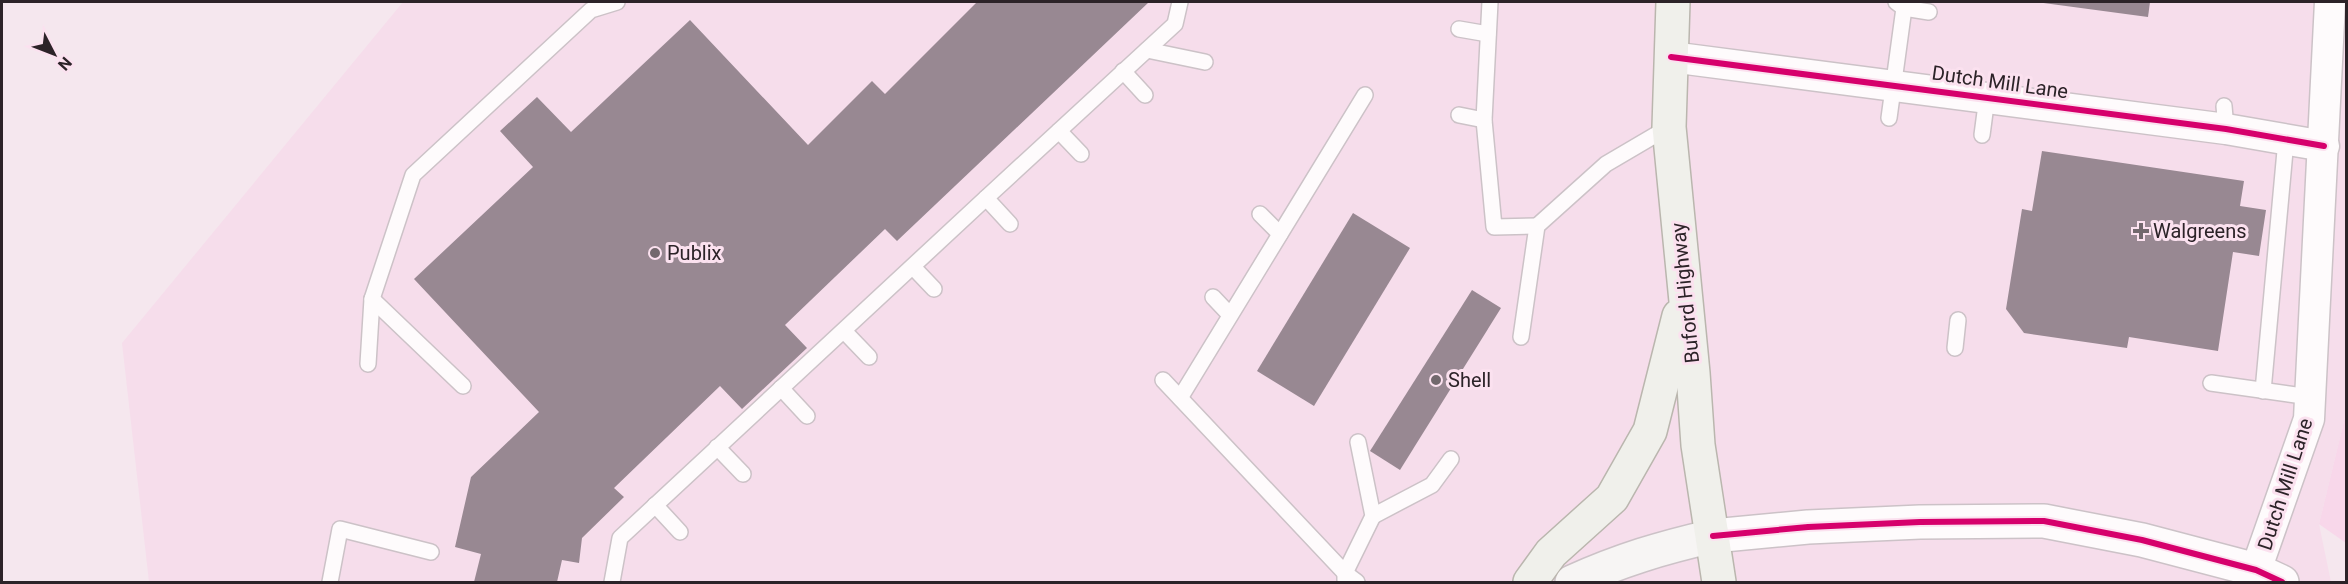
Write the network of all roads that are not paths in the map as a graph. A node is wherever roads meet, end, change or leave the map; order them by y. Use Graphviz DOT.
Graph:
graph roads {
  1 [pos="617,2"];
  2 [pos="1180,2"];
  3 [pos="1490,2"];
  4 [pos="1673,2"];
  5 [pos="2330,2"];
  6 [pos="1900,5"];
  7 [pos="1929,12"];
  8 [pos="1459,29"];
  9 [pos="1488,34"];
  10 [pos="1147,50"];
  11 [pos="1671,57"];
  12 [pos="1205,62"];
  13 [pos="1124,71"];
  14 [pos="1893,84"];
  15 [pos="1145,94"];
  16 [pos="1365,95"];
  17 [pos="1987,97"];
  18 [pos="1459,115"];
  19 [pos="1889,118"];
  20 [pos="1484,120"];
  21 [pos="1670,127"];
  22 [pos="1059,131"];
  23 [pos="1982,135"];
  24 [pos="2286,140"];
  25 [pos="2324,146"];
  26 [pos="1081,154"];
  27 [pos="986,198"];
  28 [pos="1260,214"];
  29 [pos="1010,224"];
  30 [pos="1538,226"];
  31 [pos="1280,234"];
  32 [pos="913,267"];
  33 [pos="934,289"];
  34 [pos="1684,296"];
  35 [pos="1213,297"];
  36 [pos="372,299"];
  37 [pos="1230,315"];
  38 [pos="1958,320"];
  39 [pos="844,330"];
  40 [pos="1521,337"];
  41 [pos="1955,348"];
  42 [pos="869,357"];
  43 [pos="368,364"];
  44 [pos="1163,380"];
  45 [pos="2211,383"];
  46 [pos="463,386"];
  47 [pos="781,388"];
  48 [pos="2263,391"];
  49 [pos="2310,397"];
  50 [pos="1180,398"];
  51 [pos="807,416"];
  52 [pos="1358,442"];
  53 [pos="717,447"];
  54 [pos="1451,459"];
  55 [pos="743,474"];
  56 [pos="654,505"];
  57 [pos="1373,516"];
  58 [pos="680,532"];
  59 [pos="1713,536"];
  60 [pos="431,552"];
  61 [pos="2264,578"];
  62 [pos="1349,579"];
  63 [pos="330,582"];
  64 [pos="612,582"];
  65 [pos="1530,582"];
  66 [pos="1572,582"];
  67 [pos="1719,582"];
  1 -- 36 [label="lane"];
  2 -- 10 [label="lane"];
  3 -- 9 [label="lane"];
  4 -- 11 [label="main road, Buford Highway"];
  5 -- 25 [label="street, Dutch Mill Lane"];
  6 -- 7 [label="lane"];
  6 -- 14 [label="lane"];
  8 -- 9 [label="lane"];
  9 -- 20 [label="lane"];
  10 -- 12 [label="lane"];
  10 -- 13 [label="lane"];
  11 -- 14 [label="street, Dutch Mill Lane"];
  11 -- 21 [label="main road, Buford Highway"];
  13 -- 15 [label="lane"];
  13 -- 22 [label="lane"];
  14 -- 17 [label="street, Dutch Mill Lane"];
  14 -- 19 [label="lane"];
  16 -- 31 [label="lane"];
  17 -- 23 [label="lane"];
  17 -- 24 [label="street, Dutch Mill Lane"];
  18 -- 20 [label="lane"];
  20 -- 30 [label="lane"];
  21 -- 30 [label="lane"];
  21 -- 34 [label="main road, Buford Highway"];
  22 -- 26 [label="lane"];
  22 -- 27 [label="lane"];
  24 -- 25 [label="street, Dutch Mill Lane"];
  24 -- 48 [label="lane"];
  25 -- 49 [label="street, Dutch Mill Lane"];
  27 -- 29 [label="lane"];
  27 -- 32 [label="lane"];
  28 -- 31 [label="lane"];
  30 -- 40 [label="lane"];
  31 -- 37 [label="lane"];
  32 -- 33 [label="lane"];
  32 -- 39 [label="lane"];
  34 -- 59 [label="main road, Buford Highway"];
  34 -- 65 [label="main road"];
  35 -- 37 [label="lane"];
  36 -- 43 [label="lane"];
  36 -- 46 [label="lane"];
  37 -- 50 [label="lane"];
  38 -- 41 [label="lane"];
  39 -- 42 [label="lane"];
  39 -- 47 [label="lane"];
  44 -- 50 [label="lane"];
  45 -- 48 [label="lane"];
  47 -- 51 [label="lane"];
  47 -- 53 [label="lane"];
  48 -- 49 [label="lane"];
  49 -- 61 [label="street, Dutch Mill Lane"];
  50 -- 62 [label="lane"];
  52 -- 57 [label="lane"];
  53 -- 55 [label="lane"];
  53 -- 56 [label="lane"];
  54 -- 57 [label="lane"];
  56 -- 58 [label="lane"];
  56 -- 64 [label="lane"];
  57 -- 62 [label="lane"];
  59 -- 61 [label="street"];
  59 -- 66 [label="main road"];
  59 -- 67 [label="main road, Buford Highway"];
  60 -- 63 [label="lane"];
}
